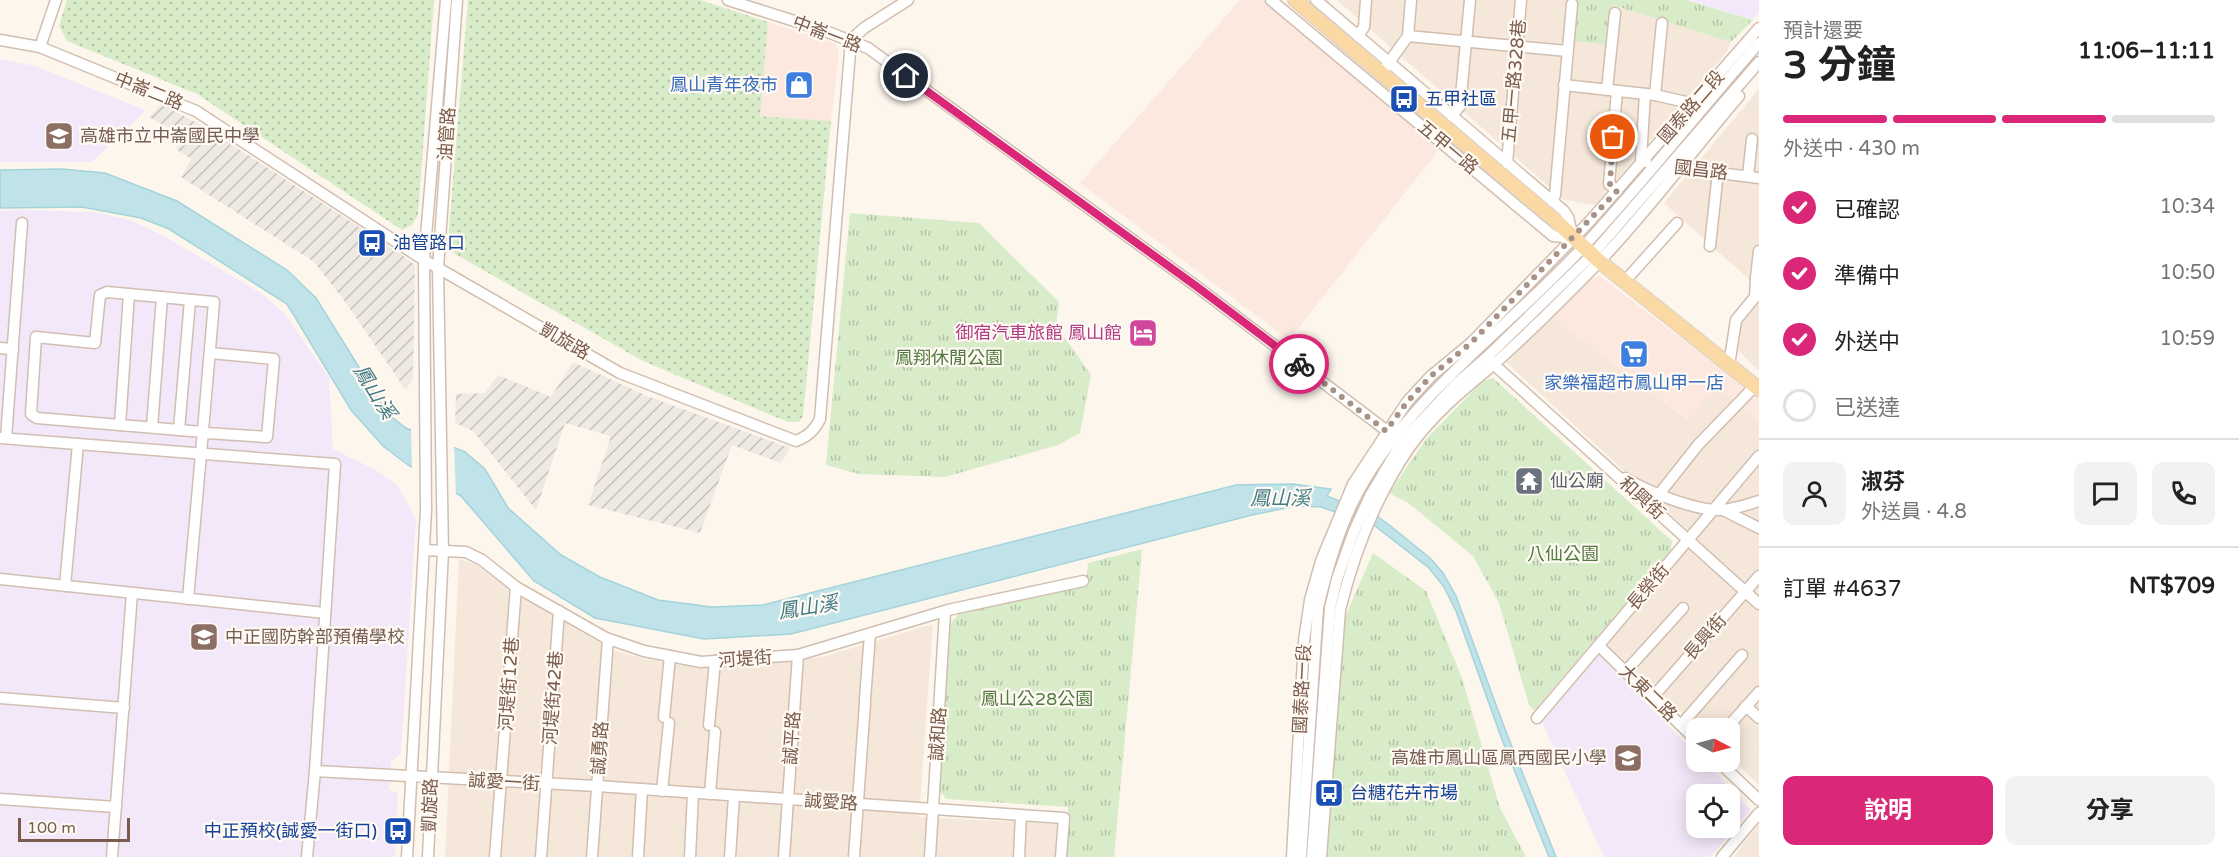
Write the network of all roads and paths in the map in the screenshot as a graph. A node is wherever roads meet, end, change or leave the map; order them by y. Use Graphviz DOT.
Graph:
graph roads {
  1 [pos="56,0"];
  2 [pos="446,0"];
  3 [pos="457,0"];
  4 [pos="728,0"];
  5 [pos="908,0"];
  6 [pos="1271,0"];
  7 [pos="1294,0"];
  8 [pos="1366,0"];
  9 [pos="1411,0"];
  10 [pos="1470,0"];
  11 [pos="1521,0"];
  12 [pos="1318,4"];
  13 [pos="1572,4"];
  14 [pos="1615,13"];
  15 [pos="1662,23"];
  16 [pos="1303,27"];
  17 [pos="1759,28"];
  18 [pos="1358,36"];
  19 [pos="1408,36"];
  20 [pos="0,40"];
  21 [pos="851,40"];
  22 [pos="1467,42"];
  23 [pos="1756,42"];
  24 [pos="1516,46"];
  25 [pos="40,47"];
  26 [pos="1567,51"];
  27 [pos="1759,62"];
  28 [pos="1385,67"];
  29 [pos="1759,73"];
  30 [pos="1372,85"];
  31 [pos="1564,85"];
  32 [pos="1612,90"];
  33 [pos="1650,95"];
  34 [pos="1698,105"];
  35 [pos="1714,114"];
  36 [pos="1452,116"];
  37 [pos="1752,139"];
  38 [pos="1507,163"];
  39 [pos="1649,163"];
  40 [pos="1674,167"];
  41 [pos="1718,172"];
  42 [pos="1754,177"];
  43 [pos="1617,191"];
  44 [pos="1552,201"];
  45 [pos="22,223"];
  46 [pos="1677,223"];
  47 [pos="1710,246"];
  48 [pos="1587,251"];
  49 [pos="1759,251"];
  50 [pos="424,260"];
  51 [pos="438,268"];
  52 [pos="1758,278"];
  53 [pos="1625,281"];
  54 [pos="129,294"];
  55 [pos="162,297"];
  56 [pos="190,300"];
  57 [pos="0,348"];
  58 [pos="13,349"];
  59 [pos="210,353"];
  60 [pos="1482,353"];
  61 [pos="1729,364"];
  62 [pos="1757,387"];
  63 [pos="120,425"];
  64 [pos="152,427"];
  65 [pos="179,430"];
  66 [pos="203,432"];
  67 [pos="3,438"];
  68 [pos="1398,440"];
  69 [pos="78,444"];
  70 [pos="201,454"];
  71 [pos="1759,456"];
  72 [pos="1609,468"];
  73 [pos="1660,493"];
  74 [pos="1759,501"];
  75 [pos="1718,509"];
  76 [pos="1759,528"];
  77 [pos="1348,531"];
  78 [pos="1688,540"];
  79 [pos="424,550"];
  80 [pos="443,551"];
  81 [pos="1759,576"];
  82 [pos="0,579"];
  83 [pos="1083,581"];
  84 [pos="65,586"];
  85 [pos="516,587"];
  86 [pos="1745,592"];
  87 [pos="132,593"];
  88 [pos="188,598"];
  89 [pos="1759,604"];
  90 [pos="1683,608"];
  91 [pos="559,611"];
  92 [pos="945,612"];
  93 [pos="326,613"];
  94 [pos="870,634"];
  95 [pos="608,639"];
  96 [pos="1599,646"];
  97 [pos="798,655"];
  98 [pos="1742,655"];
  99 [pos="670,656"];
  100 [pos="715,661"];
  101 [pos="1625,672"];
  102 [pos="1759,692"];
  103 [pos="0,698"];
  104 [pos="1652,698"];
  105 [pos="1746,706"];
  106 [pos="124,708"];
  107 [pos="1537,718"];
  108 [pos="1736,718"];
  109 [pos="1759,718"];
  110 [pos="1681,725"];
  111 [pos="1686,730"];
  112 [pos="315,771"];
  113 [pos="1730,772"];
  114 [pos="410,777"];
  115 [pos="431,778"];
  116 [pos="501,782"];
  117 [pos="547,784"];
  118 [pos="597,786"];
  119 [pos="642,789"];
  120 [pos="662,791"];
  121 [pos="693,793"];
  122 [pos="710,794"];
  123 [pos="734,796"];
  124 [pos="0,799"];
  125 [pos="787,799"];
  126 [pos="1759,800"];
  127 [pos="857,804"];
  128 [pos="116,807"];
  129 [pos="933,809"];
  130 [pos="1759,813"];
  131 [pos="1021,815"];
  132 [pos="112,857"];
  133 [pos="307,857"];
  134 [pos="407,857"];
  135 [pos="428,857"];
  136 [pos="495,857"];
  137 [pos="541,857"];
  138 [pos="592,857"];
  139 [pos="638,857"];
  140 [pos="690,857"];
  141 [pos="730,857"];
  142 [pos="784,857"];
  143 [pos="854,857"];
  144 [pos="930,857"];
  145 [pos="1019,857"];
  146 [pos="1061,857"];
  147 [pos="1292,857"];
  148 [pos="1301,857"];
  149 [pos="1312,857"];
  150 [pos="1321,857"];
  151 [pos="1722,857"];
  1 -- 25 [label="street"];
  2 -- 50 [label="street, 油管路"];
  3 -- 51 [label="street, 油管路"];
  4 -- 21 [label="street, 中崙一路"];
  5 -- 21 [label="street"];
  6 -- 16 [label="street, 五甲一路"];
  7 -- 12 [label="main road, 五甲一路"];
  8 -- 18 [label="street"];
  9 -- 19 [label="street"];
  10 -- 22 [label="street"];
  11 -- 24 [label="street, 五甲一路328巷"];
  12 -- 16 [label="street"];
  12 -- 18 [label="street, 五甲一路"];
  12 -- 28 [label="main road, 五甲一路"];
  13 -- 26 [label="street"];
  14 -- 32 [label="street"];
  15 -- 33 [label="street"];
  16 -- 30 [label="street, 五甲一路"];
  17 -- 23 [label="street, 國泰路二段"];
  18 -- 28 [label="street, 五甲一路"];
  19 -- 22 [label="street"];
  19 -- 28 [label="street"];
  20 -- 25 [label="street, 中崙二路"];
  21 -- 51 [label="street, 凱旋路"];
  21 -- 68 [label="street, 中崙一路"];
  22 -- 24 [label="street"];
  22 -- 36 [label="street"];
  23 -- 34 [label="street, 國泰路二段"];
  24 -- 26 [label="street"];
  24 -- 38 [label="street, 五甲一路328巷"];
  25 -- 50 [label="street, 中崙二路"];
  26 -- 31 [label="street"];
  27 -- 35 [label="street, 國泰路二段"];
  28 -- 30 [label="street"];
  28 -- 36 [label="street, 五甲一路"];
  28 -- 48 [label="main road, 五甲一路"];
  29 -- 40 [label="street, 國泰路二段"];
  30 -- 48 [label="street, 五甲一路"];
  31 -- 32 [label="street"];
  31 -- 44 [label="street"];
  32 -- 33 [label="street"];
  32 -- 43 [label="street"];
  33 -- 34 [label="street"];
  33 -- 39 [label="street"];
  34 -- 35 [label="street"];
  34 -- 39 [label="street, 國泰路二段"];
  35 -- 40 [label="street, 國泰路二段"];
  36 -- 38 [label="street, 五甲一路"];
  37 -- 42 [label="street"];
  38 -- 44 [label="street, 五甲一路"];
  39 -- 40 [label="street, 國昌路"];
  39 -- 43 [label="street, 國泰路二段"];
  39 -- 48 [label="street, 國泰路二段"];
  40 -- 41 [label="street, 國昌路"];
  40 -- 48 [label="street, 國泰路二段"];
  41 -- 42 [label="street, 國昌路"];
  41 -- 47 [label="street"];
  43 -- 48 [label="street, 國泰路二段"];
  44 -- 48 [label="street, 五甲一路"];
  45 -- 58 [label="street"];
  46 -- 53 [label="street"];
  48 -- 53 [label="main road, 五甲一路"];
  48 -- 60 [label="street"];
  48 -- 60 [label="street"];
  49 -- 52 [label="street"];
  50 -- 51 [label="street, 中崙二路"];
  50 -- 79 [label="street, 凱旋路"];
  51 -- 80 [label="street, 凱旋路"];
  52 -- 61 [label="street"];
  53 -- 61 [label="main road, 五甲一路"];
  54 -- 55 [label="street"];
  54 -- 63 [label="street"];
  54 -- 63 [label="street"];
  55 -- 56 [label="street"];
  55 -- 64 [label="street"];
  56 -- 59 [label="street"];
  56 -- 65 [label="street"];
  57 -- 58 [label="street"];
  58 -- 67 [label="street"];
  59 -- 66 [label="street"];
  59 -- 66 [label="street"];
  60 -- 68 [label="street"];
  60 -- 68 [label="street"];
  60 -- 72 [label="street, 和興街"];
  61 -- 62 [label="main road, 五甲一路"];
  62 -- 73 [label="street"];
  63 -- 64 [label="street"];
  64 -- 65 [label="street"];
  65 -- 66 [label="street"];
  66 -- 70 [label="street"];
  67 -- 69 [label="street"];
  68 -- 77 [label="street"];
  68 -- 77 [label="street"];
  69 -- 70 [label="street"];
  69 -- 84 [label="street"];
  70 -- 88 [label="street"];
  70 -- 93 [label="street"];
  71 -- 75 [label="street, 長榮街"];
  72 -- 73 [label="street"];
  72 -- 78 [label="street, 和興街"];
  73 -- 75 [label="street"];
  74 -- 75 [label="street"];
  75 -- 76 [label="street"];
  75 -- 78 [label="street, 長榮街"];
  77 -- 147 [label="street, 國泰路一段"];
  77 -- 148 [label="street, 國泰路一段"];
  77 -- 149 [label="street, 國泰路一段"];
  77 -- 150 [label="street, 國泰路一段"];
  78 -- 86 [label="street, 和興街"];
  78 -- 96 [label="street, 長榮街"];
  79 -- 80 [label="street, 河堤街"];
  79 -- 114 [label="street, 凱旋路"];
  80 -- 85 [label="street, 河堤街"];
  80 -- 115 [label="street, 凱旋路"];
  81 -- 86 [label="street, 長興街"];
  82 -- 84 [label="street"];
  83 -- 92 [label="street, 河堤街"];
  84 -- 87 [label="street"];
  85 -- 91 [label="street, 河堤街"];
  85 -- 116 [label="street, 河堤街12巷"];
  86 -- 89 [label="street, 和興街"];
  86 -- 104 [label="street, 長興街"];
  87 -- 88 [label="street"];
  87 -- 106 [label="street"];
  88 -- 93 [label="street"];
  90 -- 101 [label="street"];
  91 -- 95 [label="street, 河堤街"];
  91 -- 117 [label="street, 河堤街42巷"];
  92 -- 94 [label="street, 河堤街"];
  92 -- 129 [label="street, 誠和路"];
  93 -- 112 [label="street"];
  94 -- 97 [label="street, 河堤街"];
  94 -- 127 [label="street"];
  95 -- 99 [label="street, 河堤街"];
  95 -- 118 [label="street, 誠勇路"];
  96 -- 101 [label="street, 大東二路"];
  96 -- 107 [label="street, 長榮街"];
  97 -- 100 [label="street, 河堤街"];
  97 -- 125 [label="street, 誠平路"];
  98 -- 110 [label="street"];
  99 -- 100 [label="street, 河堤街"];
  99 -- 120 [label="street"];
  100 -- 122 [label="street"];
  101 -- 104 [label="street, 大東二路"];
  102 -- 105 [label="street"];
  103 -- 106 [label="street"];
  104 -- 110 [label="street, 大東二路"];
  105 -- 108 [label="street"];
  105 -- 109 [label="street"];
  106 -- 128 [label="street"];
  110 -- 111 [label="street, 大東二路"];
  112 -- 114 [label="street, 誠愛一街"];
  112 -- 133 [label="street"];
  113 -- 126 [label="street"];
  114 -- 115 [label="street, 誠愛一街"];
  114 -- 134 [label="street, 凱旋路"];
  115 -- 116 [label="street, 誠愛一街"];
  115 -- 135 [label="street, 凱旋路"];
  116 -- 117 [label="street, 誠愛一街"];
  116 -- 136 [label="street, 河堤街12巷"];
  117 -- 118 [label="street, 誠愛一街"];
  117 -- 137 [label="street, 河堤街42巷"];
  118 -- 119 [label="street, 誠愛路"];
  118 -- 138 [label="street, 誠勇路"];
  119 -- 120 [label="street, 誠愛路"];
  119 -- 139 [label="street"];
  120 -- 121 [label="street, 誠愛路"];
  121 -- 122 [label="street, 誠愛路"];
  121 -- 140 [label="street"];
  122 -- 123 [label="street, 誠愛路"];
  123 -- 125 [label="street, 誠愛路"];
  123 -- 141 [label="street"];
  124 -- 128 [label="street"];
  125 -- 127 [label="street, 誠愛路"];
  125 -- 142 [label="street, 誠平路"];
  127 -- 129 [label="street, 誠愛路"];
  127 -- 143 [label="street"];
  128 -- 132 [label="street"];
  129 -- 131 [label="street, 誠愛路"];
  129 -- 144 [label="street, 誠和路"];
  130 -- 151 [label="street"];
  131 -- 145 [label="street"];
  131 -- 146 [label="street, 誠愛路"];
}
